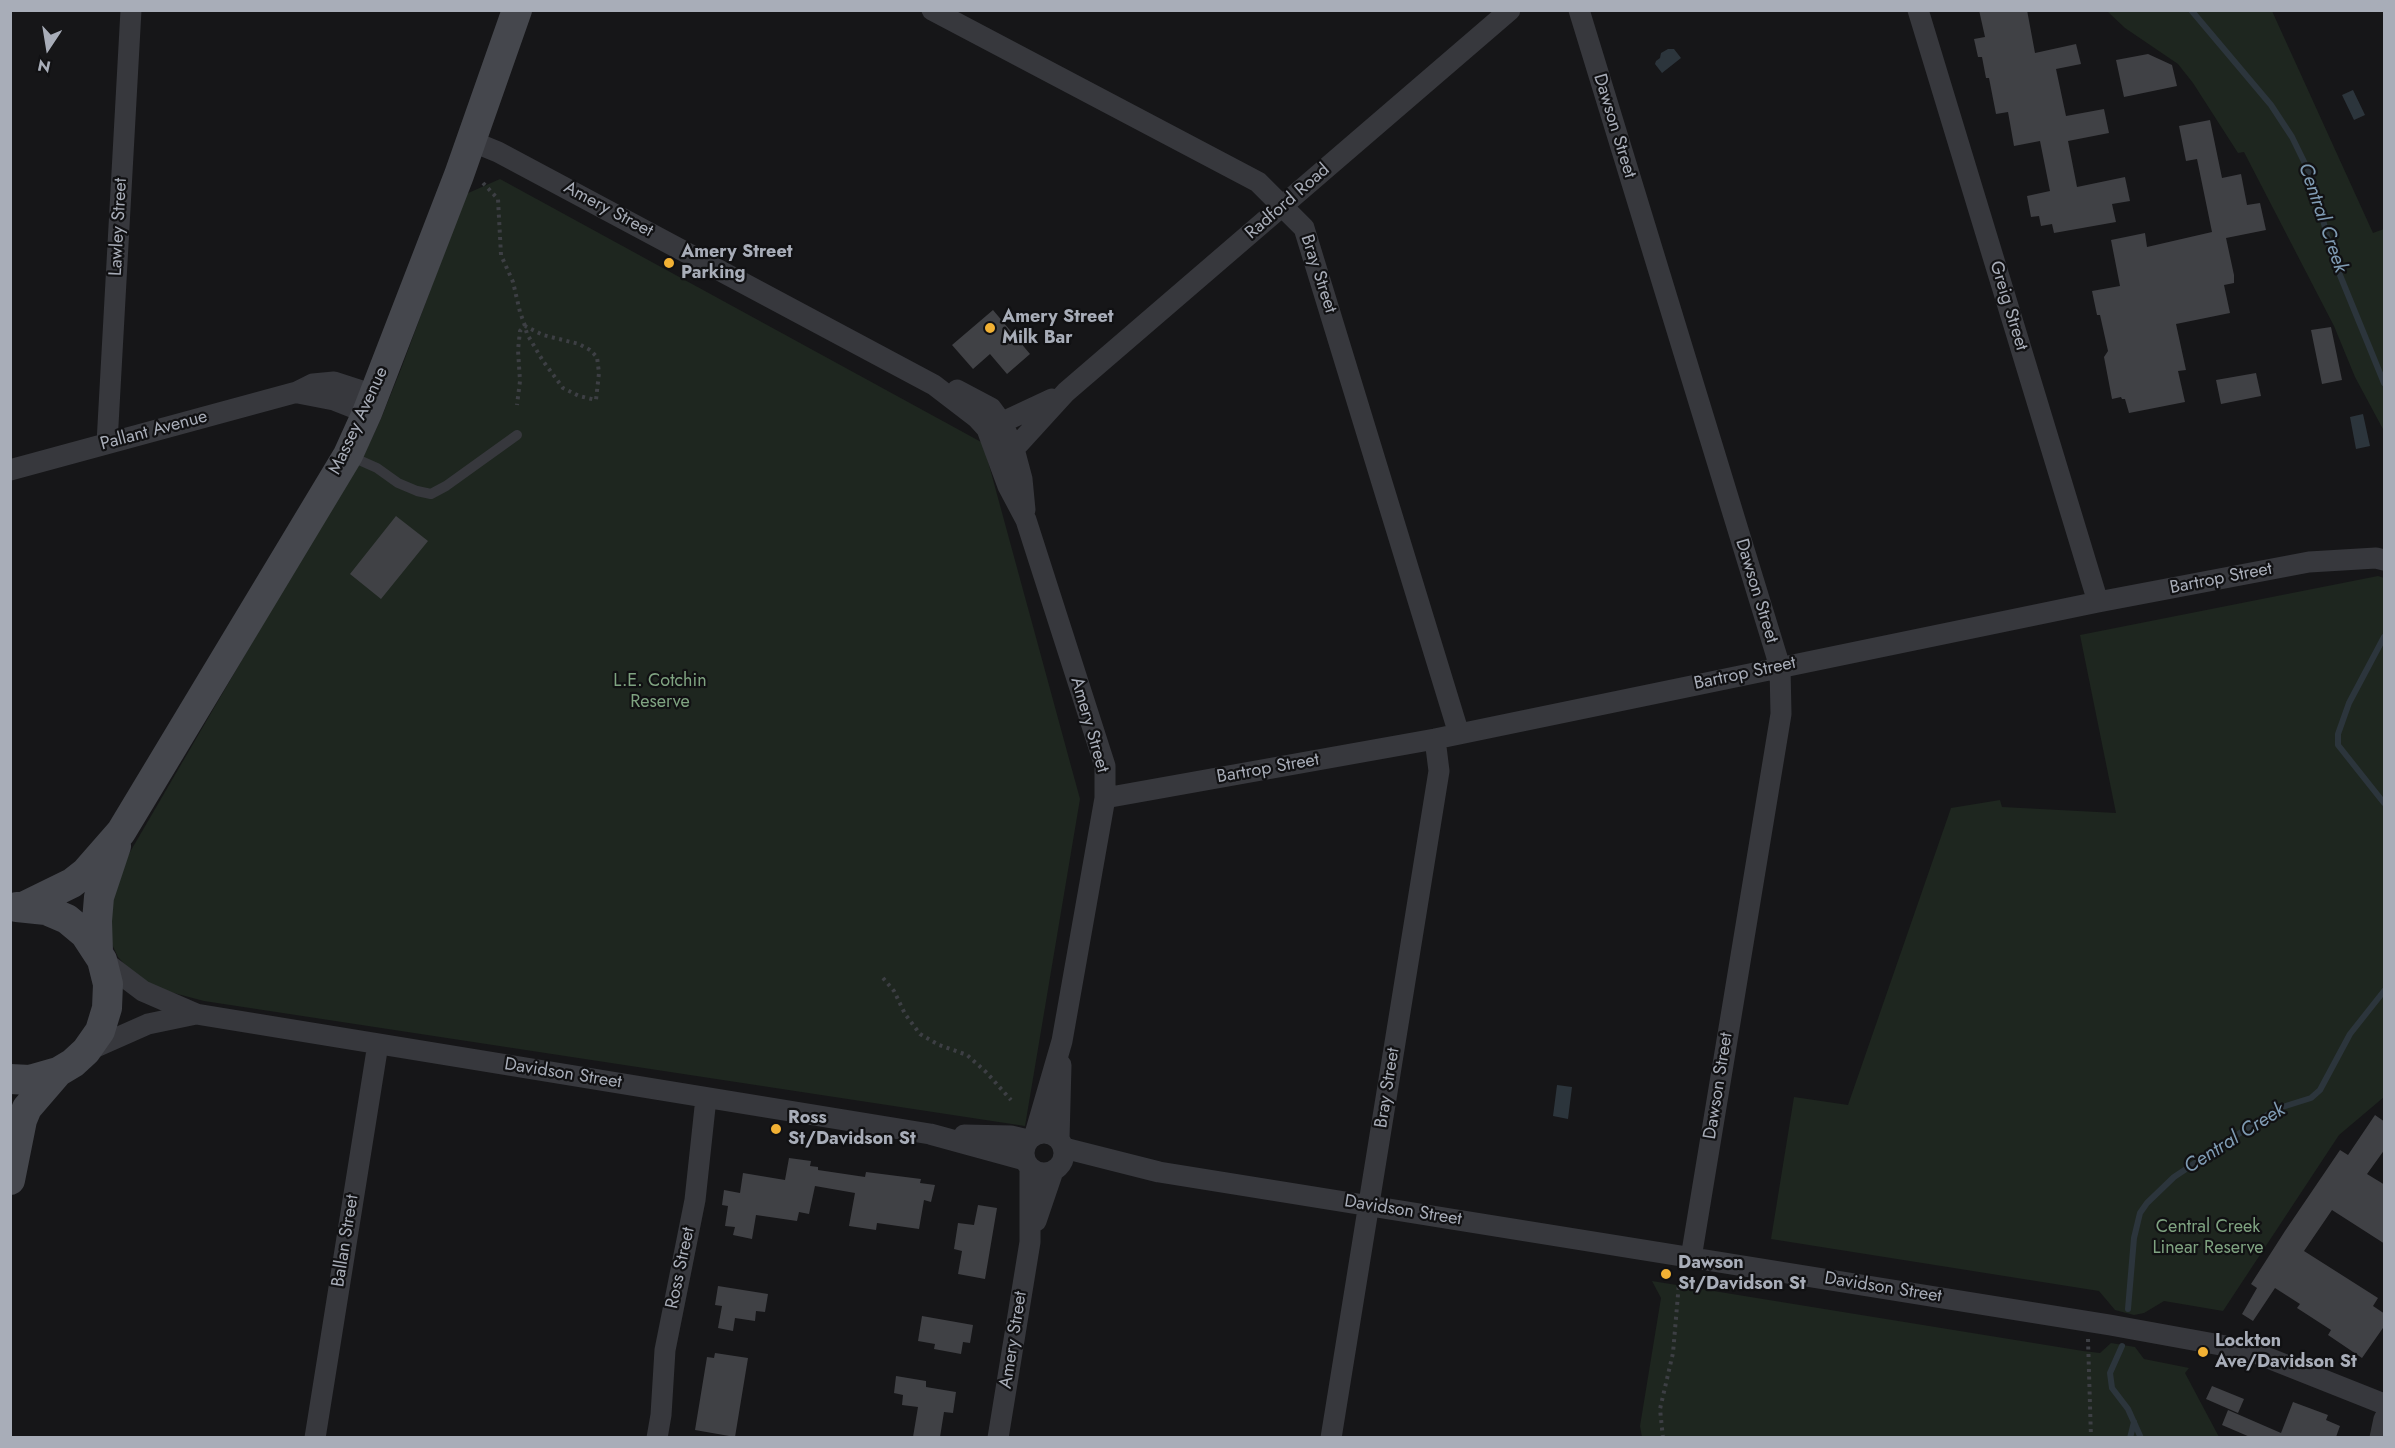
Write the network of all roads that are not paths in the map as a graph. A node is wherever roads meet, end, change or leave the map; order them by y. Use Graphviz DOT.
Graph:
graph roads {
  1 [pos="131,10"];
  2 [pos="517,10"];
  3 [pos="932,10"];
  4 [pos="1510,10"];
  5 [pos="1578,10"];
  6 [pos="1918,10"];
  7 [pos="471,141"];
  8 [pos="1282,208"];
  9 [pos="1065,392"];
  10 [pos="370,404"];
  11 [pos="995,426"];
  12 [pos="517,435"];
  13 [pos="107,443"];
  14 [pos="1007,454"];
  15 [pos="348,455"];
  16 [pos="10,470"];
  17 [pos="2385,560"];
  18 [pos="2098,602"];
  19 [pos="1780,667"];
  20 [pos="1458,734"];
  21 [pos="1435,739"];
  22 [pos="1105,798"];
  23 [pos="121,832"];
  24 [pos="17,907"];
  25 [pos="100,956"];
  26 [pos="196,1014"];
  27 [pos="1062,1041"];
  28 [pos="378,1044"];
  29 [pos="86,1052"];
  30 [pos="58,1072"];
  31 [pos="10,1079"];
  32 [pos="706,1098"];
  33 [pos="1029,1151"];
  34 [pos="1059,1156"];
  35 [pos="10,1180"];
  36 [pos="1369,1205"];
  37 [pos="1030,1242"];
  38 [pos="1691,1258"];
  39 [pos="2385,1404"];
  40 [pos="2385,1419"];
  41 [pos="315,1437"];
  42 [pos="657,1437"];
  43 [pos="998,1437"];
  44 [pos="1331,1437"];
  45 [pos="2380,1437"];
  1 -- 13 [label="street, Lawley Street"];
  2 -- 7 [label="street, Massey Avenue"];
  3 -- 8 [label="street, Bray Street"];
  4 -- 8 [label="street, Radford Road"];
  5 -- 19 [label="street, Dawson Street"];
  6 -- 18 [label="street, Greig Street"];
  7 -- 10 [label="street, Massey Avenue"];
  7 -- 11 [label="street, Amery Street"];
  8 -- 9 [label="street, Radford Road"];
  8 -- 20 [label="street, Bray Street"];
  9 -- 11 [label="street, Radford Road"];
  9 -- 14 [label="street, Radford Road"];
  10 -- 13 [label="street, Pallant Avenue"];
  10 -- 15 [label="street, Massey Avenue"];
  11 -- 14 [label="street, Amery Street"];
  12 -- 15 [label="lane"];
  13 -- 16 [label="street, Pallant Avenue"];
  14 -- 22 [label="street, Amery Street"];
  15 -- 23 [label="street, Massey Avenue"];
  17 -- 18 [label="street, Bartrop Street"];
  18 -- 19 [label="street, Bartrop Street"];
  19 -- 20 [label="street, Bartrop Street"];
  19 -- 38 [label="street, Dawson Street"];
  20 -- 21 [label="street, Bartrop Street"];
  21 -- 22 [label="street, Bartrop Street"];
  21 -- 36 [label="street, Bray Street"];
  22 -- 27 [label="street, Amery Street"];
  23 -- 24 [label="street, Massey Avenue"];
  23 -- 25 [label="street, Massey Avenue"];
  24 -- 25 [label="street"];
  25 -- 26 [label="street, Davidson Street"];
  25 -- 29 [label="street, Massey Avenue"];
  26 -- 28 [label="street, Davidson Street"];
  26 -- 29 [label="street, Davidson Street"];
  27 -- 33 [label="street, Amery Street"];
  27 -- 34 [label="street, Amery Street"];
  28 -- 32 [label="street, Davidson Street"];
  28 -- 41 [label="street, Ballan Street"];
  29 -- 30 [label="street"];
  30 -- 31 [label="street"];
  30 -- 35 [label="street"];
  32 -- 33 [label="street, Davidson Street"];
  32 -- 42 [label="street, Ross Street"];
  33 -- 34 [label="street"];
  33 -- 34 [label="street"];
  33 -- 37 [label="street, Amery Street"];
  34 -- 36 [label="street, Davidson Street"];
  34 -- 37 [label="street, Amery Street"];
  36 -- 38 [label="street, Davidson Street"];
  36 -- 44 [label="street, Bray Street"];
  37 -- 43 [label="street, Amery Street"];
  38 -- 39 [label="street, Davidson Street"];
  40 -- 45 [label="street"];
}
